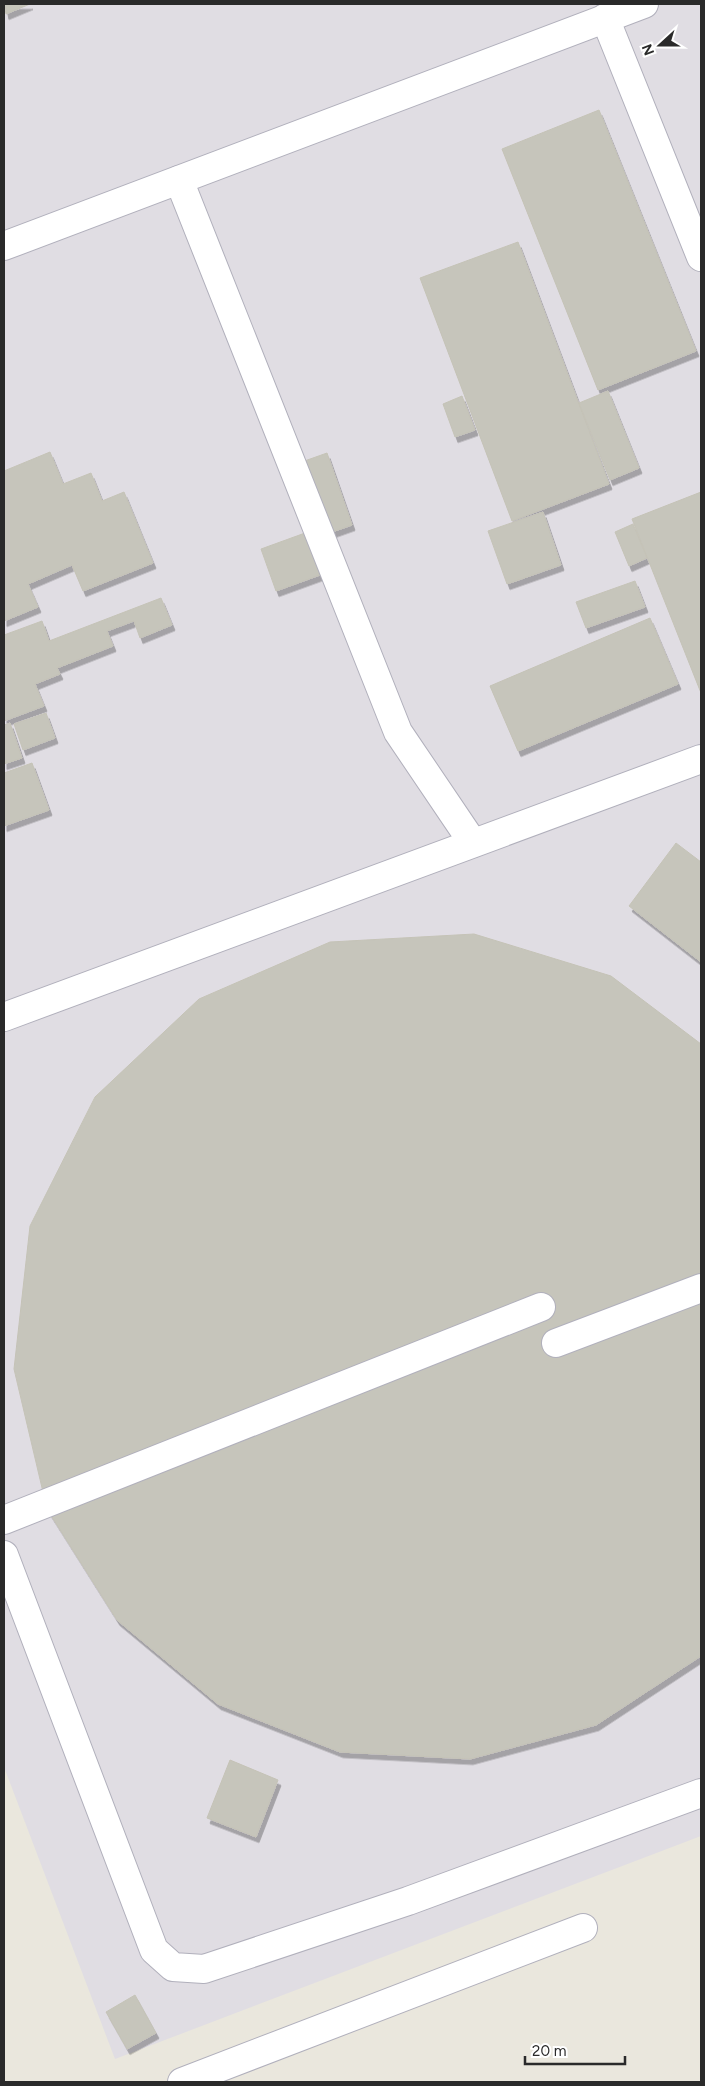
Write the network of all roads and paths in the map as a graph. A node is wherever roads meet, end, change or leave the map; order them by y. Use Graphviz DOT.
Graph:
graph roads {
  1 [pos="644,4"];
  2 [pos="605,18"];
  3 [pos="179,180"];
  4 [pos="4,246"];
  5 [pos="701,257"];
  6 [pos="701,758"];
  7 [pos="473,843"];
  8 [pos="4,1016"];
  9 [pos="701,1288"];
  10 [pos="541,1307"];
  11 [pos="556,1343"];
  12 [pos="4,1520"];
  13 [pos="4,1555"];
  14 [pos="701,1793"];
  15 [pos="583,1928"];
  16 [pos="182,2082"];
  1 -- 2 [label="street"];
  2 -- 3 [label="street"];
  2 -- 5 [label="street"];
  3 -- 4 [label="street"];
  3 -- 7 [label="street"];
  6 -- 7 [label="street"];
  7 -- 8 [label="street"];
  9 -- 11 [label="street"];
  10 -- 12 [label="street"];
  13 -- 14 [label="street"];
  15 -- 16 [label="street"];
}
